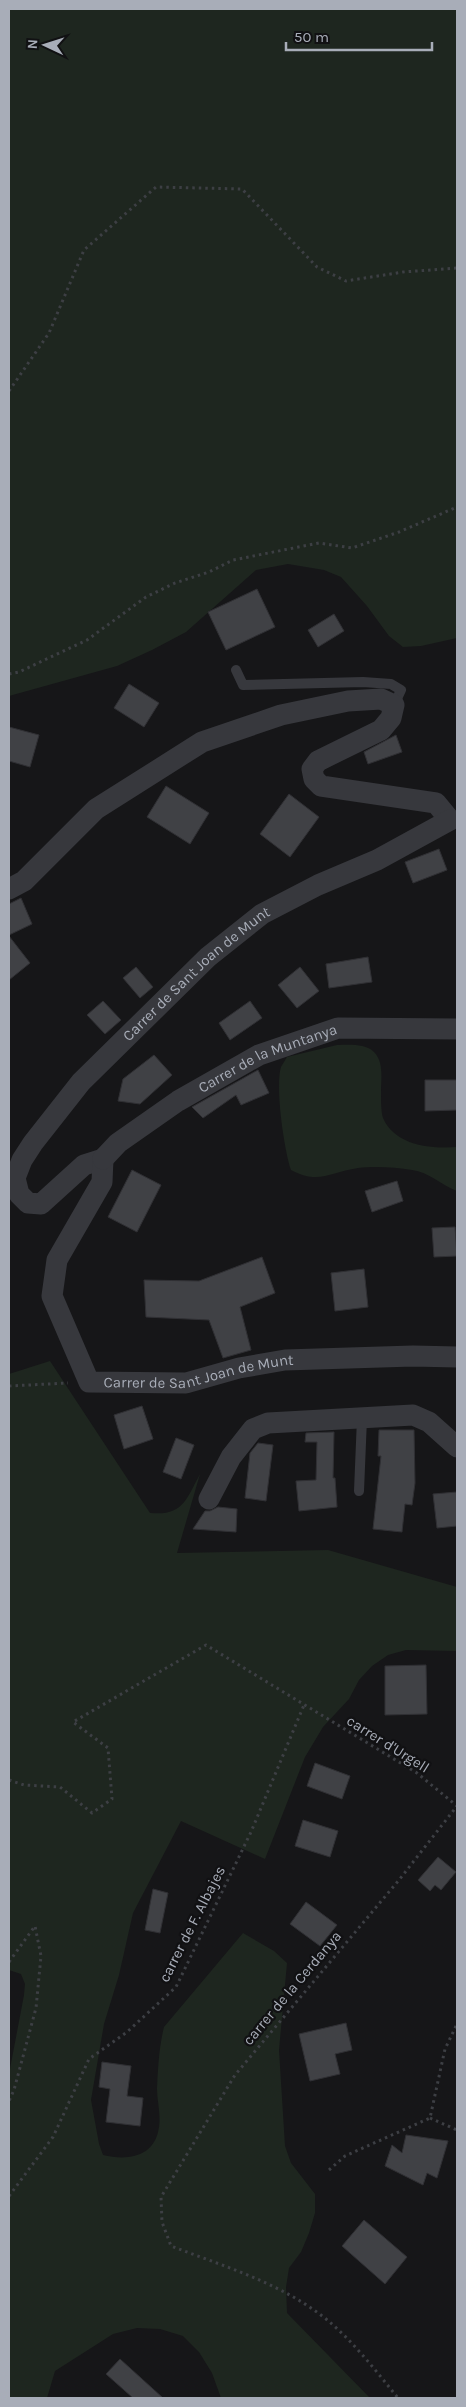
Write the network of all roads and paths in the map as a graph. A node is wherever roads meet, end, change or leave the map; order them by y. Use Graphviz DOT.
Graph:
graph roads {
  1 [pos="457,268"];
  2 [pos="9,391"];
  3 [pos="457,507"];
  4 [pos="236,670"];
  5 [pos="9,674"];
  6 [pos="394,705"];
  7 [pos="454,820"];
  8 [pos="9,889"];
  9 [pos="457,1030"];
  10 [pos="103,1159"];
  11 [pos="457,1357"];
  12 [pos="89,1382"];
  13 [pos="9,1386"];
  14 [pos="362,1418"];
  15 [pos="457,1447"];
  16 [pos="359,1492"];
  17 [pos="209,1499"];
  18 [pos="304,1705"];
  19 [pos="9,1780"];
  20 [pos="457,1806"];
  21 [pos="9,1962"];
  22 [pos="457,2024"];
  23 [pos="9,2101"];
  24 [pos="430,2118"];
  25 [pos="457,2130"];
  26 [pos="329,2170"];
  27 [pos="9,2196"];
  28 [pos="398,2398"];
  1 -- 2 [label="path"];
  3 -- 5 [label="path"];
  4 -- 6 [label="lane"];
  6 -- 7 [label="street, Carrer de Sant Joan de Munt"];
  6 -- 8 [label="street"];
  7 -- 10 [label="street, Carrer de Sant Joan de Munt"];
  9 -- 10 [label="street, Carrer de la Muntanya"];
  10 -- 12 [label="street, Carrer de Sant Joan de Munt"];
  11 -- 12 [label="street, Carrer de Sant Joan de Munt"];
  12 -- 13 [label="path"];
  14 -- 15 [label="street"];
  14 -- 16 [label="lane"];
  14 -- 17 [label="street"];
  18 -- 19 [label="path, carrer d'Urgell"];
  18 -- 20 [label="path, carrer d'Urgell"];
  18 -- 27 [label="path, carrer de F. Albajes"];
  20 -- 28 [label="path, carrer de la Cerdanya"];
  21 -- 23 [label="path"];
  22 -- 24 [label="path"];
  24 -- 25 [label="path"];
  24 -- 26 [label="path"];
}
